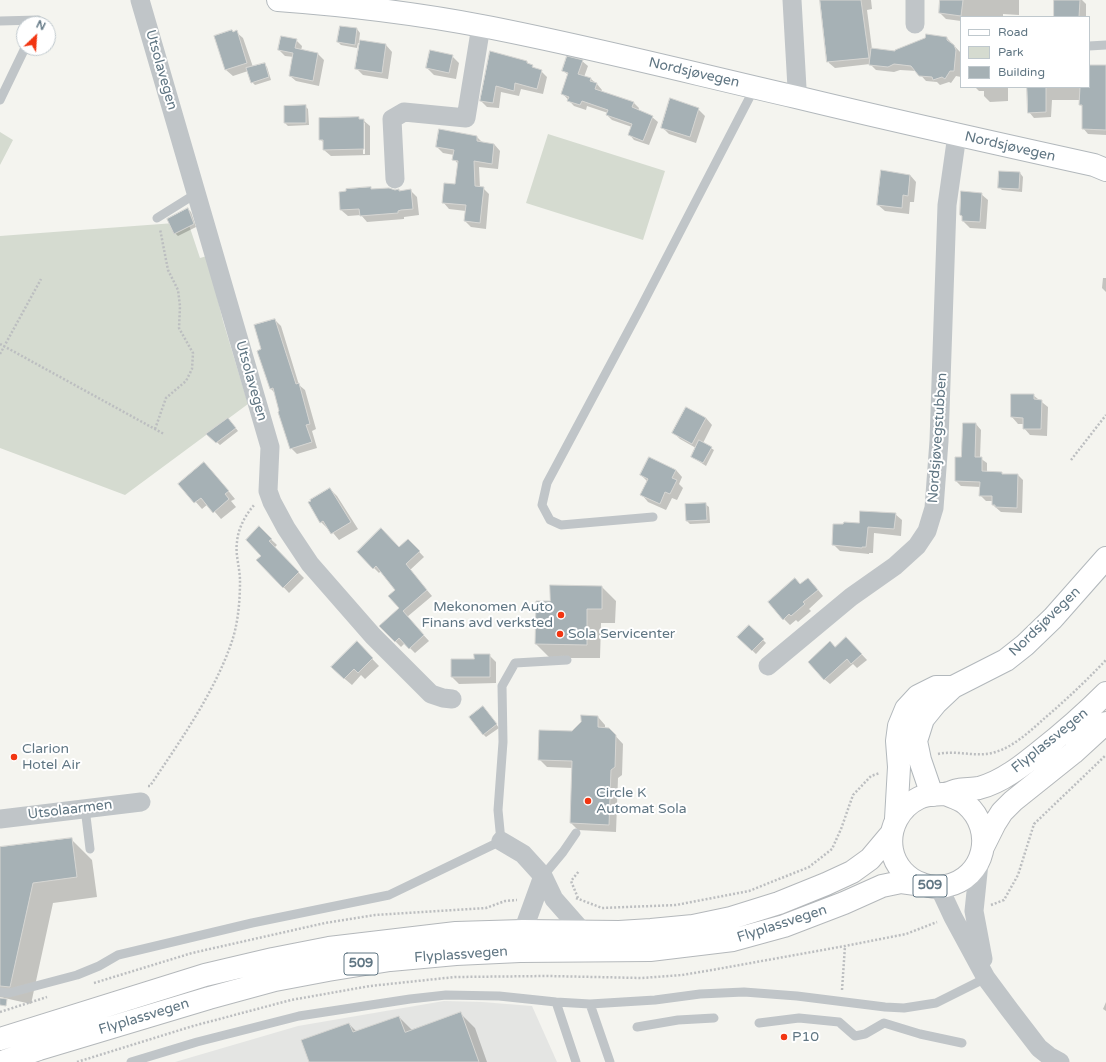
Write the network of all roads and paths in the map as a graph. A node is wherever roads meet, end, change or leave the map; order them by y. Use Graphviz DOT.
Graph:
graph roads {
  1 [pos="140,0"];
  2 [pos="278,0"];
  3 [pos="792,0"];
  4 [pos="915,0"];
  5 [pos="0,21"];
  6 [pos="16,21"];
  7 [pos="915,24"];
  8 [pos="481,26"];
  9 [pos="1106,45"];
  10 [pos="1090,46"];
  11 [pos="21,56"];
  12 [pos="755,87"];
  13 [pos="795,97"];
  14 [pos="0,100"];
  15 [pos="957,135"];
  16 [pos="1106,170"];
  17 [pos="395,179"];
  18 [pos="197,193"];
  19 [pos="157,218"];
  20 [pos="41,279"];
  21 [pos="0,344"];
  22 [pos="4,346"];
  23 [pos="0,354"];
  24 [pos="1106,415"];
  25 [pos="155,429"];
  26 [pos="164,434"];
  27 [pos="1072,460"];
  28 [pos="268,491"];
  29 [pos="653,517"];
  30 [pos="1106,558"];
  31 [pos="567,660"];
  32 [pos="1106,660"];
  33 [pos="768,666"];
  34 [pos="953,687"];
  35 [pos="1106,693"];
  36 [pos="452,699"];
  37 [pos="1106,723"];
  38 [pos="932,756"];
  39 [pos="884,772"];
  40 [pos="145,794"];
  41 [pos="938,795"];
  42 [pos="85,808"];
  43 [pos="0,819"];
  44 [pos="894,826"];
  45 [pos="576,832"];
  46 [pos="501,840"];
  47 [pos="90,849"];
  48 [pos="981,855"];
  49 [pos="579,871"];
  50 [pos="543,876"];
  51 [pos="931,886"];
  52 [pos="578,898"];
  53 [pos="571,899"];
  54 [pos="523,931"];
  55 [pos="583,932"];
  56 [pos="986,978"];
  57 [pos="0,992"];
  58 [pos="556,1002"];
  59 [pos="590,1004"];
  60 [pos="714,1018"];
  61 [pos="759,1023"];
  62 [pos="637,1027"];
  63 [pos="0,1039"];
  64 [pos="962,1043"];
  65 [pos="2,1062"];
  66 [pos="131,1062"];
  67 [pos="576,1062"];
  68 [pos="610,1062"];
  69 [pos="1060,1062"];
  1 -- 18 [label="street, Utsolavegen"];
  2 -- 8 [label="main road, Nordsjøvegen"];
  3 -- 13 [label="street"];
  4 -- 7 [label="street"];
  5 -- 6 [label="lane"];
  8 -- 12 [label="main road, Nordsjøvegen"];
  8 -- 17 [label="street"];
  9 -- 10 [label="lane"];
  11 -- 14 [label="lane"];
  12 -- 13 [label="main road, Nordsjøvegen"];
  12 -- 29 [label="lane"];
  13 -- 15 [label="main road, Nordsjøvegen"];
  15 -- 16 [label="main road, Nordsjøvegen"];
  15 -- 33 [label="street, Nordsjøvegstubben"];
  18 -- 19 [label="lane"];
  18 -- 28 [label="street, Utsolavegen"];
  19 -- 25 [label="path"];
  20 -- 22 [label="path"];
  21 -- 22 [label="path"];
  22 -- 23 [label="path"];
  22 -- 25 [label="path"];
  24 -- 27 [label="path"];
  25 -- 26 [label="path"];
  28 -- 36 [label="street, Utsolavegen"];
  28 -- 40 [label="path"];
  30 -- 34 [label="main road, Nordsjøvegen"];
  31 -- 46 [label="lane"];
  32 -- 38 [label="path"];
  34 -- 41 [label="main road, Nordsjøvegen"];
  34 -- 44 [label="main road, Nordsjøvegen"];
  35 -- 41 [label="main road, Flyplassvegen / 509"];
  37 -- 48 [label="main road, Flyplassvegen / 509"];
  39 -- 52 [label="path"];
  40 -- 42 [label="street, Utsolaarmen"];
  41 -- 44 [label="main road, Flyplassvegen / 509"];
  41 -- 48 [label="main road"];
  42 -- 43 [label="street, Utsolaarmen"];
  42 -- 47 [label="lane"];
  44 -- 51 [label="main road, 509"];
  44 -- 55 [label="main road, Flyplassvegen / 509"];
  45 -- 50 [label="lane"];
  46 -- 50 [label="street"];
  46 -- 57 [label="lane"];
  48 -- 51 [label="main road, Flyplassvegen / 509"];
  48 -- 56 [label="street"];
  49 -- 52 [label="path"];
  50 -- 54 [label="street"];
  50 -- 55 [label="street"];
  51 -- 56 [label="street"];
  51 -- 65 [label="main road, Flyplassvegen / 509"];
  52 -- 53 [label="path"];
  54 -- 55 [label="main road, Flyplassvegen / 509"];
  54 -- 63 [label="main road, Flyplassvegen / 509"];
  56 -- 59 [label="lane"];
  56 -- 69 [label="street"];
  58 -- 59 [label="lane"];
  58 -- 66 [label="lane"];
  58 -- 67 [label="lane"];
  59 -- 68 [label="lane"];
  60 -- 62 [label="lane"];
  61 -- 64 [label="lane"];
}
